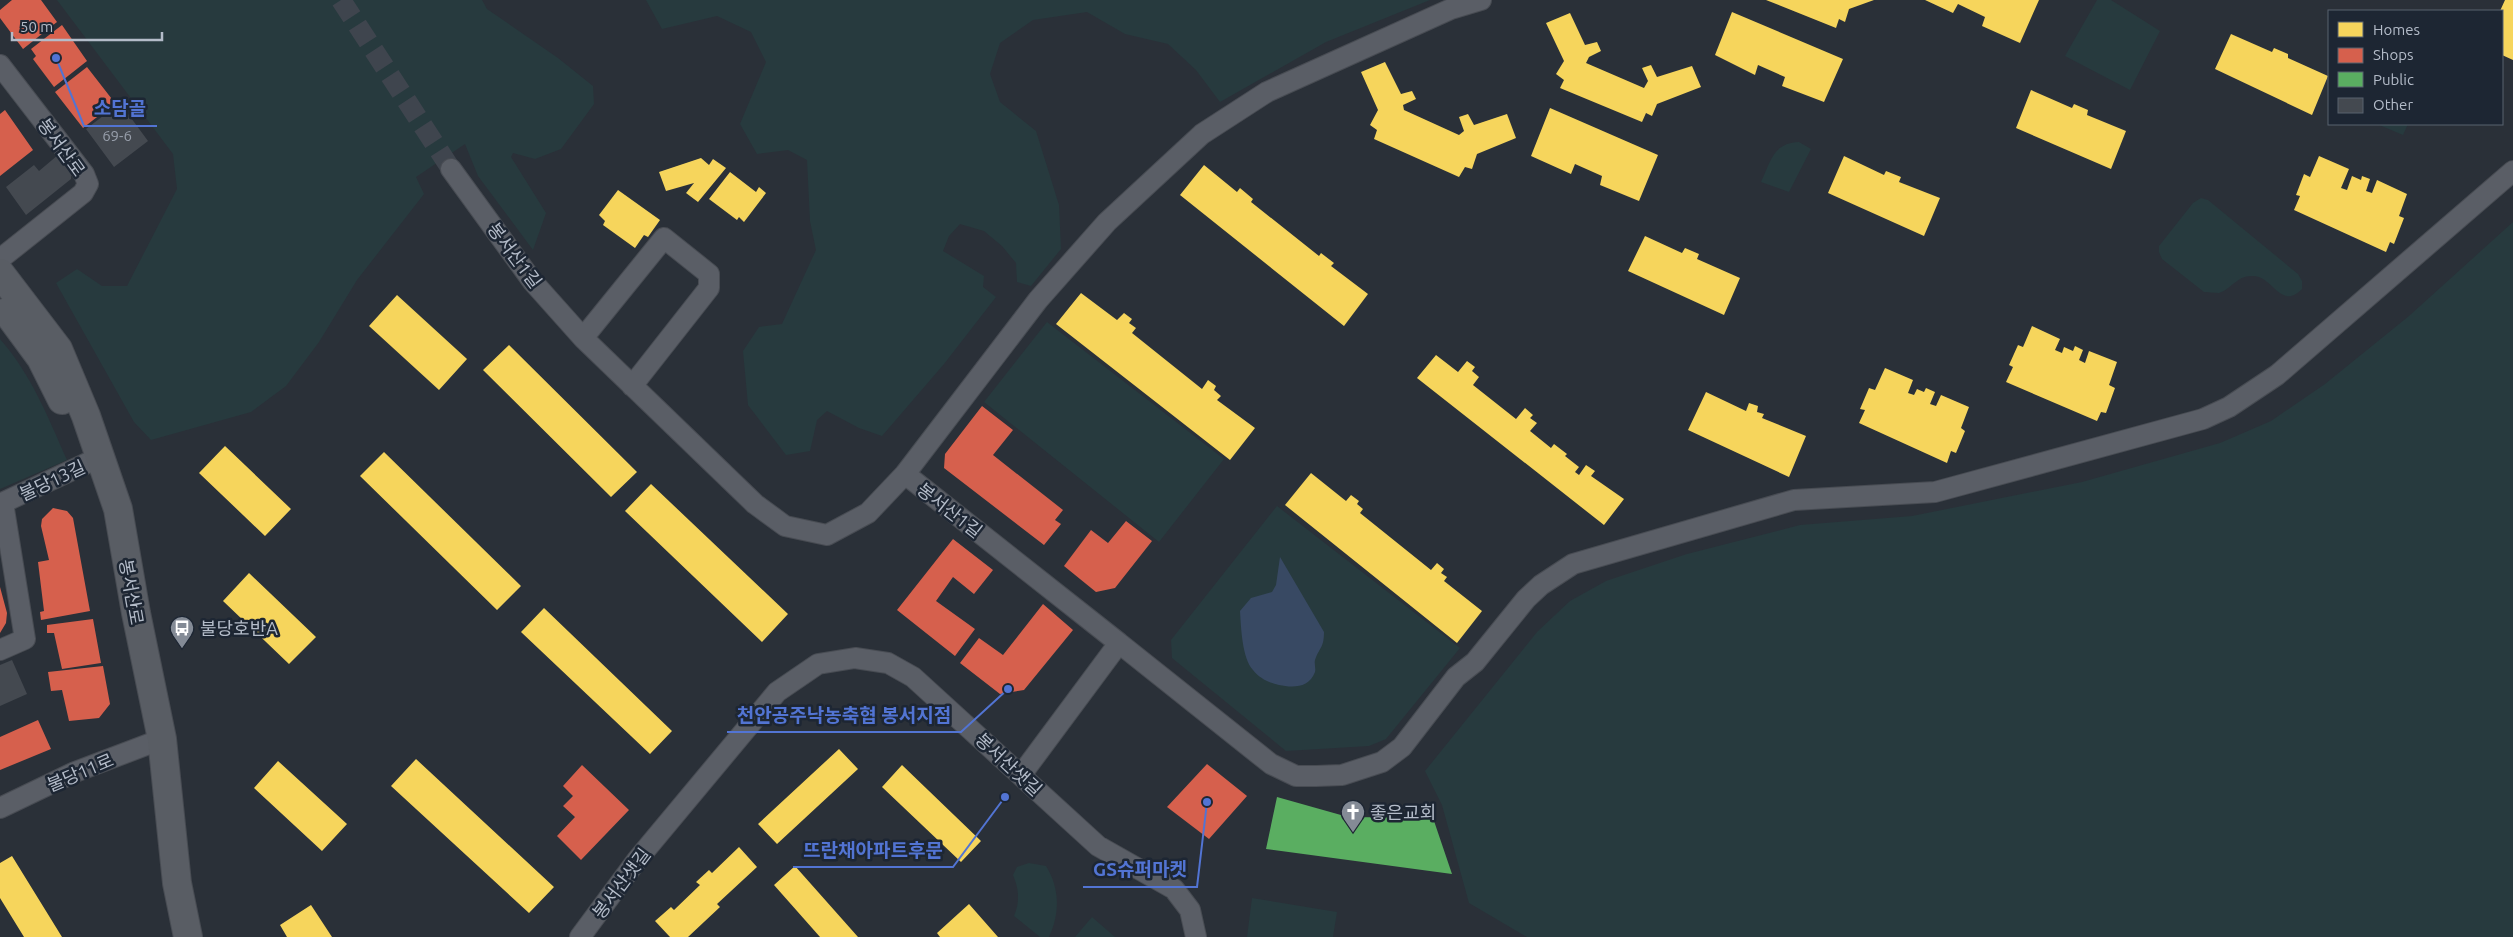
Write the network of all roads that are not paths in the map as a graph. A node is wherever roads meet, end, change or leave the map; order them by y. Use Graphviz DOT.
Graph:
graph roads {
  1 [pos="1481,0"];
  2 [pos="0,65"];
  3 [pos="451,169"];
  4 [pos="2513,171"];
  5 [pos="0,259"];
  6 [pos="0,273"];
  7 [pos="0,302"];
  8 [pos="583,338"];
  9 [pos="632,386"];
  10 [pos="95,459"];
  11 [pos="905,474"];
  12 [pos="1,504"];
  13 [pos="1119,643"];
  14 [pos="0,650"];
  15 [pos="154,741"];
  16 [pos="1021,775"];
  17 [pos="0,808"];
  18 [pos="176,937"];
  19 [pos="188,937"];
  20 [pos="580,937"];
  21 [pos="1196,937"];
  1 -- 11 [label="street"];
  2 -- 5 [label="street, 봉서산로"];
  3 -- 8 [label="street, 봉서산1길"];
  4 -- 13 [label="street, 봉서산1길"];
  6 -- 10 [label="street, 봉서산로"];
  7 -- 10 [label="street, 봉서산로"];
  8 -- 9 [label="street, 봉서산1길"];
  8 -- 9 [label="street"];
  9 -- 11 [label="street, 봉서산1길"];
  10 -- 12 [label="street, 불당13길"];
  10 -- 15 [label="street, 봉서산로"];
  11 -- 13 [label="street, 봉서산1길"];
  12 -- 14 [label="street, 불당13길"];
  13 -- 16 [label="street"];
  15 -- 17 [label="street, 불당11로"];
  15 -- 18 [label="street, 봉서산로"];
  15 -- 19 [label="street, 봉서산로"];
  16 -- 20 [label="street, 봉서산샛길"];
  16 -- 21 [label="street, 봉서산샛길"];
}
